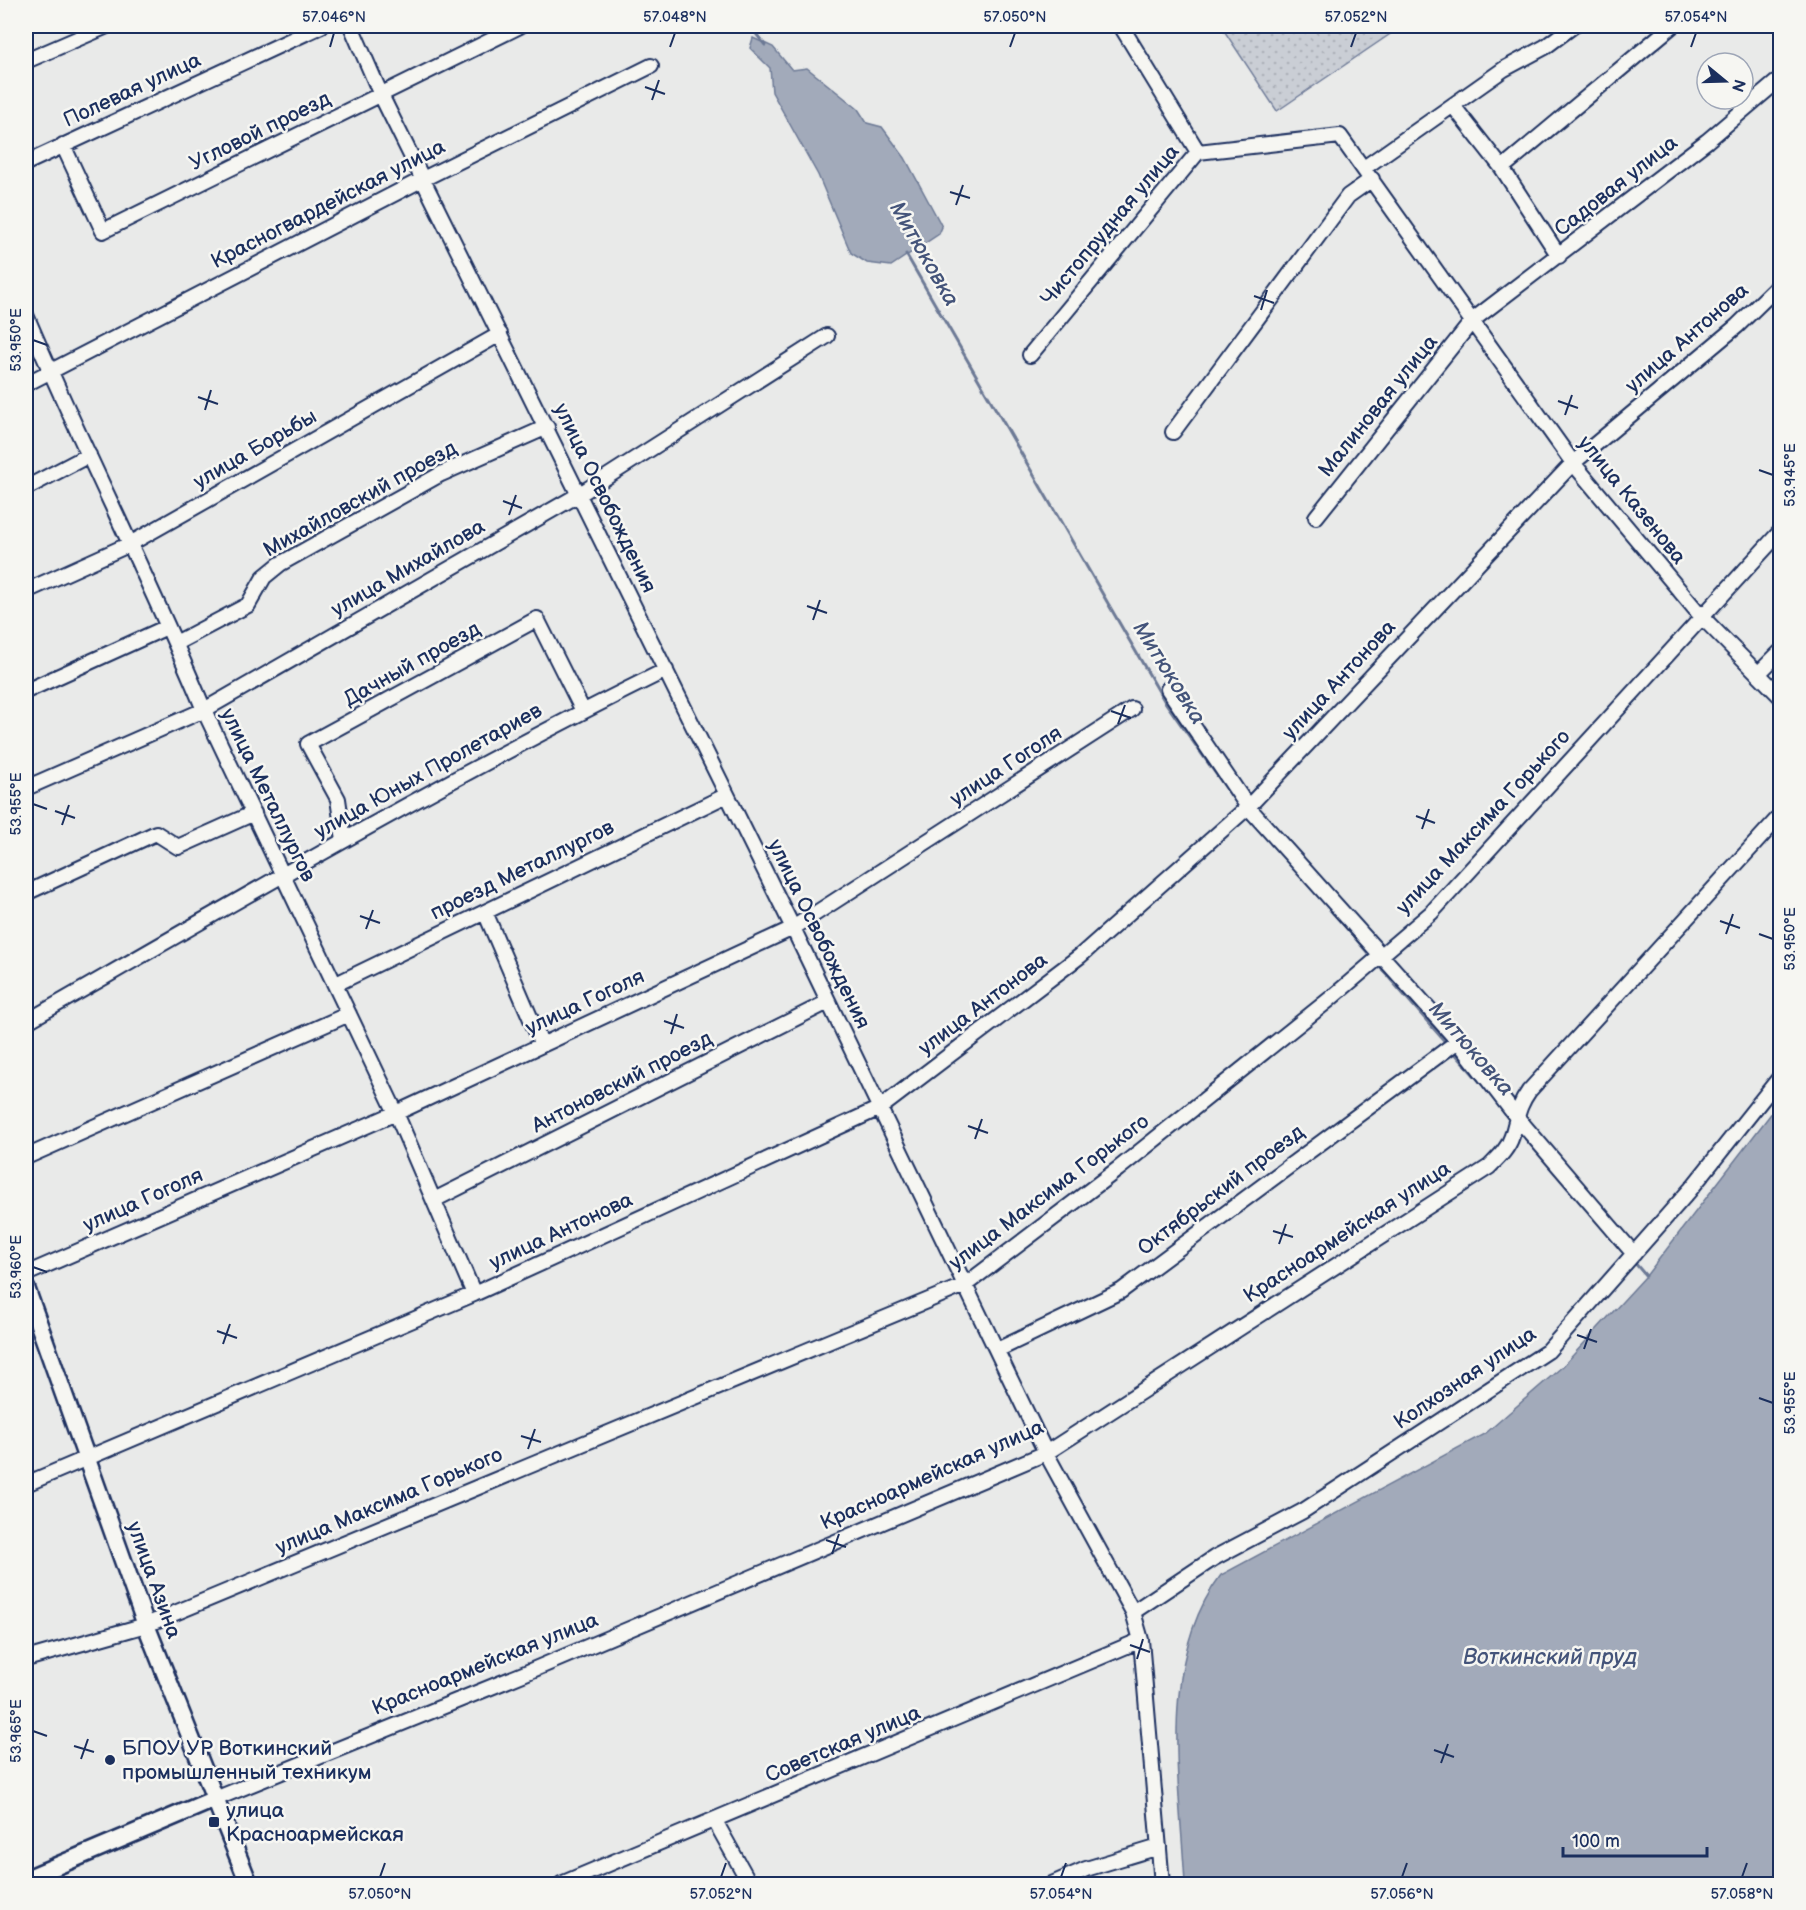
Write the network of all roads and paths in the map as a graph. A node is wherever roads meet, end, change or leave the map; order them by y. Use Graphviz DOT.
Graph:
graph roads {
  1 [pos="107,26"];
  2 [pos="321,26"];
  3 [pos="351,26"];
  4 [pos="520,26"];
  5 [pos="1121,26"];
  6 [pos="1573,26"];
  7 [pos="1672,26"];
  8 [pos="26,61"];
  9 [pos="651,66"];
  10 [pos="1780,79"];
  11 [pos="381,95"];
  12 [pos="1454,107"];
  13 [pos="63,145"];
  14 [pos="1198,152"];
  15 [pos="26,163"];
  16 [pos="1502,168"];
  17 [pos="1368,173"];
  18 [pos="423,179"];
  19 [pos="1559,256"];
  20 [pos="1780,284"];
  21 [pos="26,315"];
  22 [pos="1473,320"];
  23 [pos="500,334"];
  24 [pos="827,336"];
  25 [pos="1029,355"];
  26 [pos="49,371"];
  27 [pos="26,384"];
  28 [pos="547,427"];
  29 [pos="1173,432"];
  30 [pos="89,455"];
  31 [pos="1573,463"];
  32 [pos="26,489"];
  33 [pos="580,494"];
  34 [pos="1316,517"];
  35 [pos="1780,532"];
  36 [pos="128,545"];
  37 [pos="26,591"];
  38 [pos="1701,616"];
  39 [pos="167,627"];
  40 [pos="176,643"];
  41 [pos="1780,652"];
  42 [pos="666,670"];
  43 [pos="1758,674"];
  44 [pos="1168,689"];
  45 [pos="26,691"];
  46 [pos="1780,696"];
  47 [pos="1132,709"];
  48 [pos="204,711"];
  49 [pos="583,711"];
  50 [pos="26,788"];
  51 [pos="727,795"];
  52 [pos="1244,810"];
  53 [pos="254,813"];
  54 [pos="1780,816"];
  55 [pos="344,840"];
  56 [pos="284,874"];
  57 [pos="26,893"];
  58 [pos="485,912"];
  59 [pos="793,928"];
  60 [pos="1376,960"];
  61 [pos="336,984"];
  62 [pos="828,1002"];
  63 [pos="349,1014"];
  64 [pos="26,1022"];
  65 [pos="1458,1041"];
  66 [pos="542,1045"];
  67 [pos="1780,1077"];
  68 [pos="880,1108"];
  69 [pos="396,1113"];
  70 [pos="1515,1115"];
  71 [pos="26,1157"];
  72 [pos="434,1200"];
  73 [pos="1634,1254"];
  74 [pos="26,1274"];
  75 [pos="965,1285"];
  76 [pos="26,1288"];
  77 [pos="474,1294"];
  78 [pos="996,1350"];
  79 [pos="1046,1453"];
  80 [pos="85,1460"];
  81 [pos="26,1484"];
  82 [pos="1133,1612"];
  83 [pos="146,1625"];
  84 [pos="1141,1640"];
  85 [pos="26,1659"];
  86 [pos="215,1799"];
  87 [pos="715,1821"];
  88 [pos="1159,1847"];
  89 [pos="26,1880"];
  90 [pos="249,1884"];
  91 [pos="561,1884"];
  92 [pos="750,1884"];
  93 [pos="1052,1884"];
  94 [pos="1162,1884"];
  1 -- 8 [label="street"];
  2 -- 13 [label="street, Полевая улица"];
  3 -- 11 [label="street, улица Освобождения"];
  4 -- 11 [label="street, Угловой проезд"];
  5 -- 14 [label="street"];
  6 -- 12 [label="street"];
  7 -- 16 [label="street"];
  9 -- 18 [label="street, Красногвардейская улица"];
  10 -- 19 [label="street, Садовая улица"];
  11 -- 13 [label="street, Угловой проезд"];
  11 -- 18 [label="street, улица Освобождения"];
  12 -- 16 [label="street"];
  12 -- 17 [label="street"];
  13 -- 15 [label="street, Полевая улица"];
  14 -- 17 [label="street, Чистопрудная улица"];
  14 -- 25 [label="street, Чистопрудная улица"];
  16 -- 19 [label="street"];
  17 -- 22 [label="street, улица Казенова"];
  17 -- 29 [label="street"];
  18 -- 23 [label="street, улица Освобождения"];
  18 -- 26 [label="street, Красногвардейская улица"];
  19 -- 22 [label="street, Садовая улица"];
  20 -- 31 [label="street, улица Антонова"];
  21 -- 26 [label="street, улица Металлургов"];
  22 -- 31 [label="street, улица Казенова"];
  22 -- 34 [label="street, Малиновая улица"];
  23 -- 28 [label="street, улица Освобождения"];
  23 -- 36 [label="street, улица Борьбы"];
  24 -- 33 [label="street, улица Михайлова"];
  26 -- 27 [label="street, Красногвардейская улица"];
  26 -- 30 [label="street, улица Металлургов"];
  28 -- 33 [label="street, улица Освобождения"];
  28 -- 40 [label="street, Михайловский проезд"];
  30 -- 32 [label="street"];
  30 -- 36 [label="street, улица Металлургов"];
  31 -- 38 [label="street, улица Казенова"];
  31 -- 52 [label="street, улица Антонова"];
  33 -- 42 [label="street, улица Освобождения"];
  33 -- 48 [label="street, улица Михайлова"];
  35 -- 38 [label="street, улица Максима Горького"];
  36 -- 37 [label="street, улица Борьбы"];
  36 -- 39 [label="street, улица Металлургов"];
  38 -- 43 [label="street, улица Казенова"];
  38 -- 60 [label="street, улица Максима Горького"];
  39 -- 40 [label="street, улица Металлургов"];
  39 -- 45 [label="street"];
  40 -- 48 [label="street, улица Металлургов"];
  41 -- 43 [label="street"];
  42 -- 49 [label="street, улица Юных Пролетариев"];
  42 -- 51 [label="street, улица Освобождения"];
  43 -- 46 [label="street, улица Казенова"];
  44 -- 52 [label="street"];
  47 -- 59 [label="street, улица Гоголя"];
  48 -- 50 [label="street, улица Михайлова"];
  48 -- 53 [label="street, улица Металлургов"];
  49 -- 55 [label="street, улица Юных Пролетариев"];
  49 -- 55 [label="street, Дачный проезд"];
  51 -- 58 [label="street, проезд Металлургов"];
  51 -- 59 [label="street, улица Освобождения"];
  52 -- 60 [label="street"];
  52 -- 68 [label="street, улица Антонова"];
  53 -- 56 [label="street, улица Металлургов"];
  53 -- 57 [label="street"];
  54 -- 70 [label="street, Красноармейская улица"];
  55 -- 56 [label="street, улица Юных Пролетариев"];
  56 -- 61 [label="street, улица Металлургов"];
  56 -- 64 [label="street, улица Юных Пролетариев"];
  58 -- 61 [label="street, проезд Металлургов"];
  58 -- 66 [label="street"];
  59 -- 62 [label="street, улица Освобождения"];
  59 -- 66 [label="street, улица Гоголя"];
  60 -- 65 [label="street"];
  60 -- 75 [label="street, улица Максима Горького"];
  61 -- 63 [label="street, улица Металлургов"];
  62 -- 68 [label="street, улица Освобождения"];
  62 -- 72 [label="street, Антоновский проезд"];
  63 -- 69 [label="street, улица Металлургов"];
  63 -- 71 [label="street"];
  65 -- 70 [label="street"];
  65 -- 78 [label="street, Октябрьский проезд"];
  66 -- 69 [label="street, улица Гоголя"];
  67 -- 73 [label="street, Колхозная улица"];
  68 -- 75 [label="street, улица Освобождения"];
  68 -- 77 [label="street, улица Антонова"];
  69 -- 72 [label="street, улица Металлургов"];
  69 -- 74 [label="street, улица Гоголя"];
  70 -- 73 [label="street"];
  70 -- 79 [label="street, Красноармейская улица"];
  72 -- 77 [label="street, улица Металлургов"];
  73 -- 82 [label="street, Колхозная улица"];
  75 -- 78 [label="street, улица Освобождения"];
  75 -- 83 [label="street, улица Максима Горького"];
  76 -- 80 [label="main road, улица Азина"];
  77 -- 80 [label="street, улица Антонова"];
  78 -- 79 [label="street, улица Освобождения"];
  79 -- 82 [label="street, улица Освобождения"];
  79 -- 86 [label="street, Красноармейская улица"];
  80 -- 81 [label="street, улица Антонова"];
  80 -- 83 [label="main road, улица Азина"];
  82 -- 84 [label="street, улица Освобождения"];
  83 -- 85 [label="street, улица Максима Горького"];
  83 -- 86 [label="main road, улица Азина"];
  84 -- 87 [label="street, Советская улица"];
  84 -- 88 [label="street, улица Освобождения"];
  86 -- 89 [label="main road, Красноармейская улица"];
  86 -- 90 [label="main road, улица Азина"];
  87 -- 91 [label="street, Советская улица"];
  87 -- 92 [label="street"];
  88 -- 93 [label="street"];
  88 -- 94 [label="street, улица Освобождения"];
}
